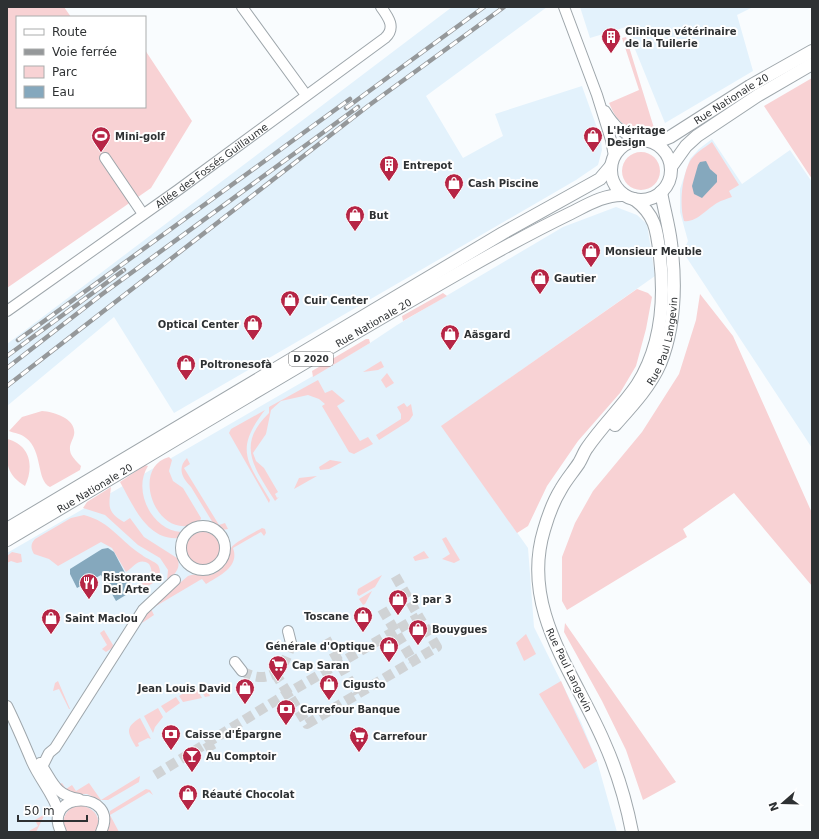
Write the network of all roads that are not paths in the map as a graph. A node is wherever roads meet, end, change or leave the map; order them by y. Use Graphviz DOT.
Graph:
graph roads {
  1 [pos="242,7"];
  2 [pos="381,7"];
  3 [pos="564,7"];
  4 [pos="812,50"];
  5 [pos="812,64"];
  6 [pos="306,95"];
  7 [pos="597,95"];
  8 [pos="644,141"];
  9 [pos="105,158"];
  10 [pos="613,161"];
  11 [pos="671,166"];
  12 [pos="661,192"];
  13 [pos="629,197"];
  14 [pos="143,214"];
  15 [pos="671,241"];
  16 [pos="659,247"];
  17 [pos="7,311"];
  18 [pos="578,464"];
  19 [pos="7,529"];
  20 [pos="7,540"];
  21 [pos="181,550"];
  22 [pos="175,580"];
  23 [pos="288,631"];
  24 [pos="291,643"];
  25 [pos="235,662"];
  26 [pos="242,671"];
  27 [pos="7,706"];
  28 [pos="56,748"];
  29 [pos="40,769"];
  30 [pos="58,789"];
  31 [pos="83,799"];
  32 [pos="59,817"];
  33 [pos="58,832"];
  34 [pos="61,832"];
  35 [pos="101,832"];
  36 [pos="632,832"];
  1 -- 6 [label="street"];
  2 -- 6 [label="street, Allée des Fossés Guillaume"];
  3 -- 7 [label="street"];
  4 -- 8 [label="main road, Rue Nationale 20"];
  5 -- 11 [label="main road, Rue Nationale 20"];
  6 -- 14 [label="street, Allée des Fossés Guillaume"];
  7 -- 8 [label="street"];
  7 -- 10 [label="street"];
  8 -- 10 [label="main road"];
  8 -- 11 [label="main road"];
  9 -- 14 [label="street"];
  10 -- 13 [label="main road"];
  10 -- 19 [label="main road, Rue Nationale 20 / D 2020"];
  11 -- 12 [label="main road"];
  12 -- 13 [label="main road"];
  12 -- 15 [label="main road, Rue Paul Langevin"];
  13 -- 16 [label="main road, Rue Paul Langevin"];
  13 -- 20 [label="main road, Rue Nationale 20 / D 2020"];
  14 -- 17 [label="street, Allée des Fossés Guillaume"];
  15 -- 16 [label="main road"];
  15 -- 18 [label="main road, Rue Paul Langevin"];
  16 -- 18 [label="main road, Rue Paul Langevin"];
  18 -- 36 [label="main road, Rue Paul Langevin"];
  21 -- 21 [label="street"];
  22 -- 28 [label="street"];
  23 -- 24 [label="street"];
  25 -- 26 [label="street"];
  27 -- 29 [label="street"];
  28 -- 29 [label="street"];
  28 -- 30 [label="street"];
  29 -- 30 [label="street"];
  29 -- 32 [label="street"];
  30 -- 31 [label="street"];
  31 -- 32 [label="street"];
  31 -- 35 [label="street"];
  32 -- 33 [label="street"];
  32 -- 34 [label="street"];
}
